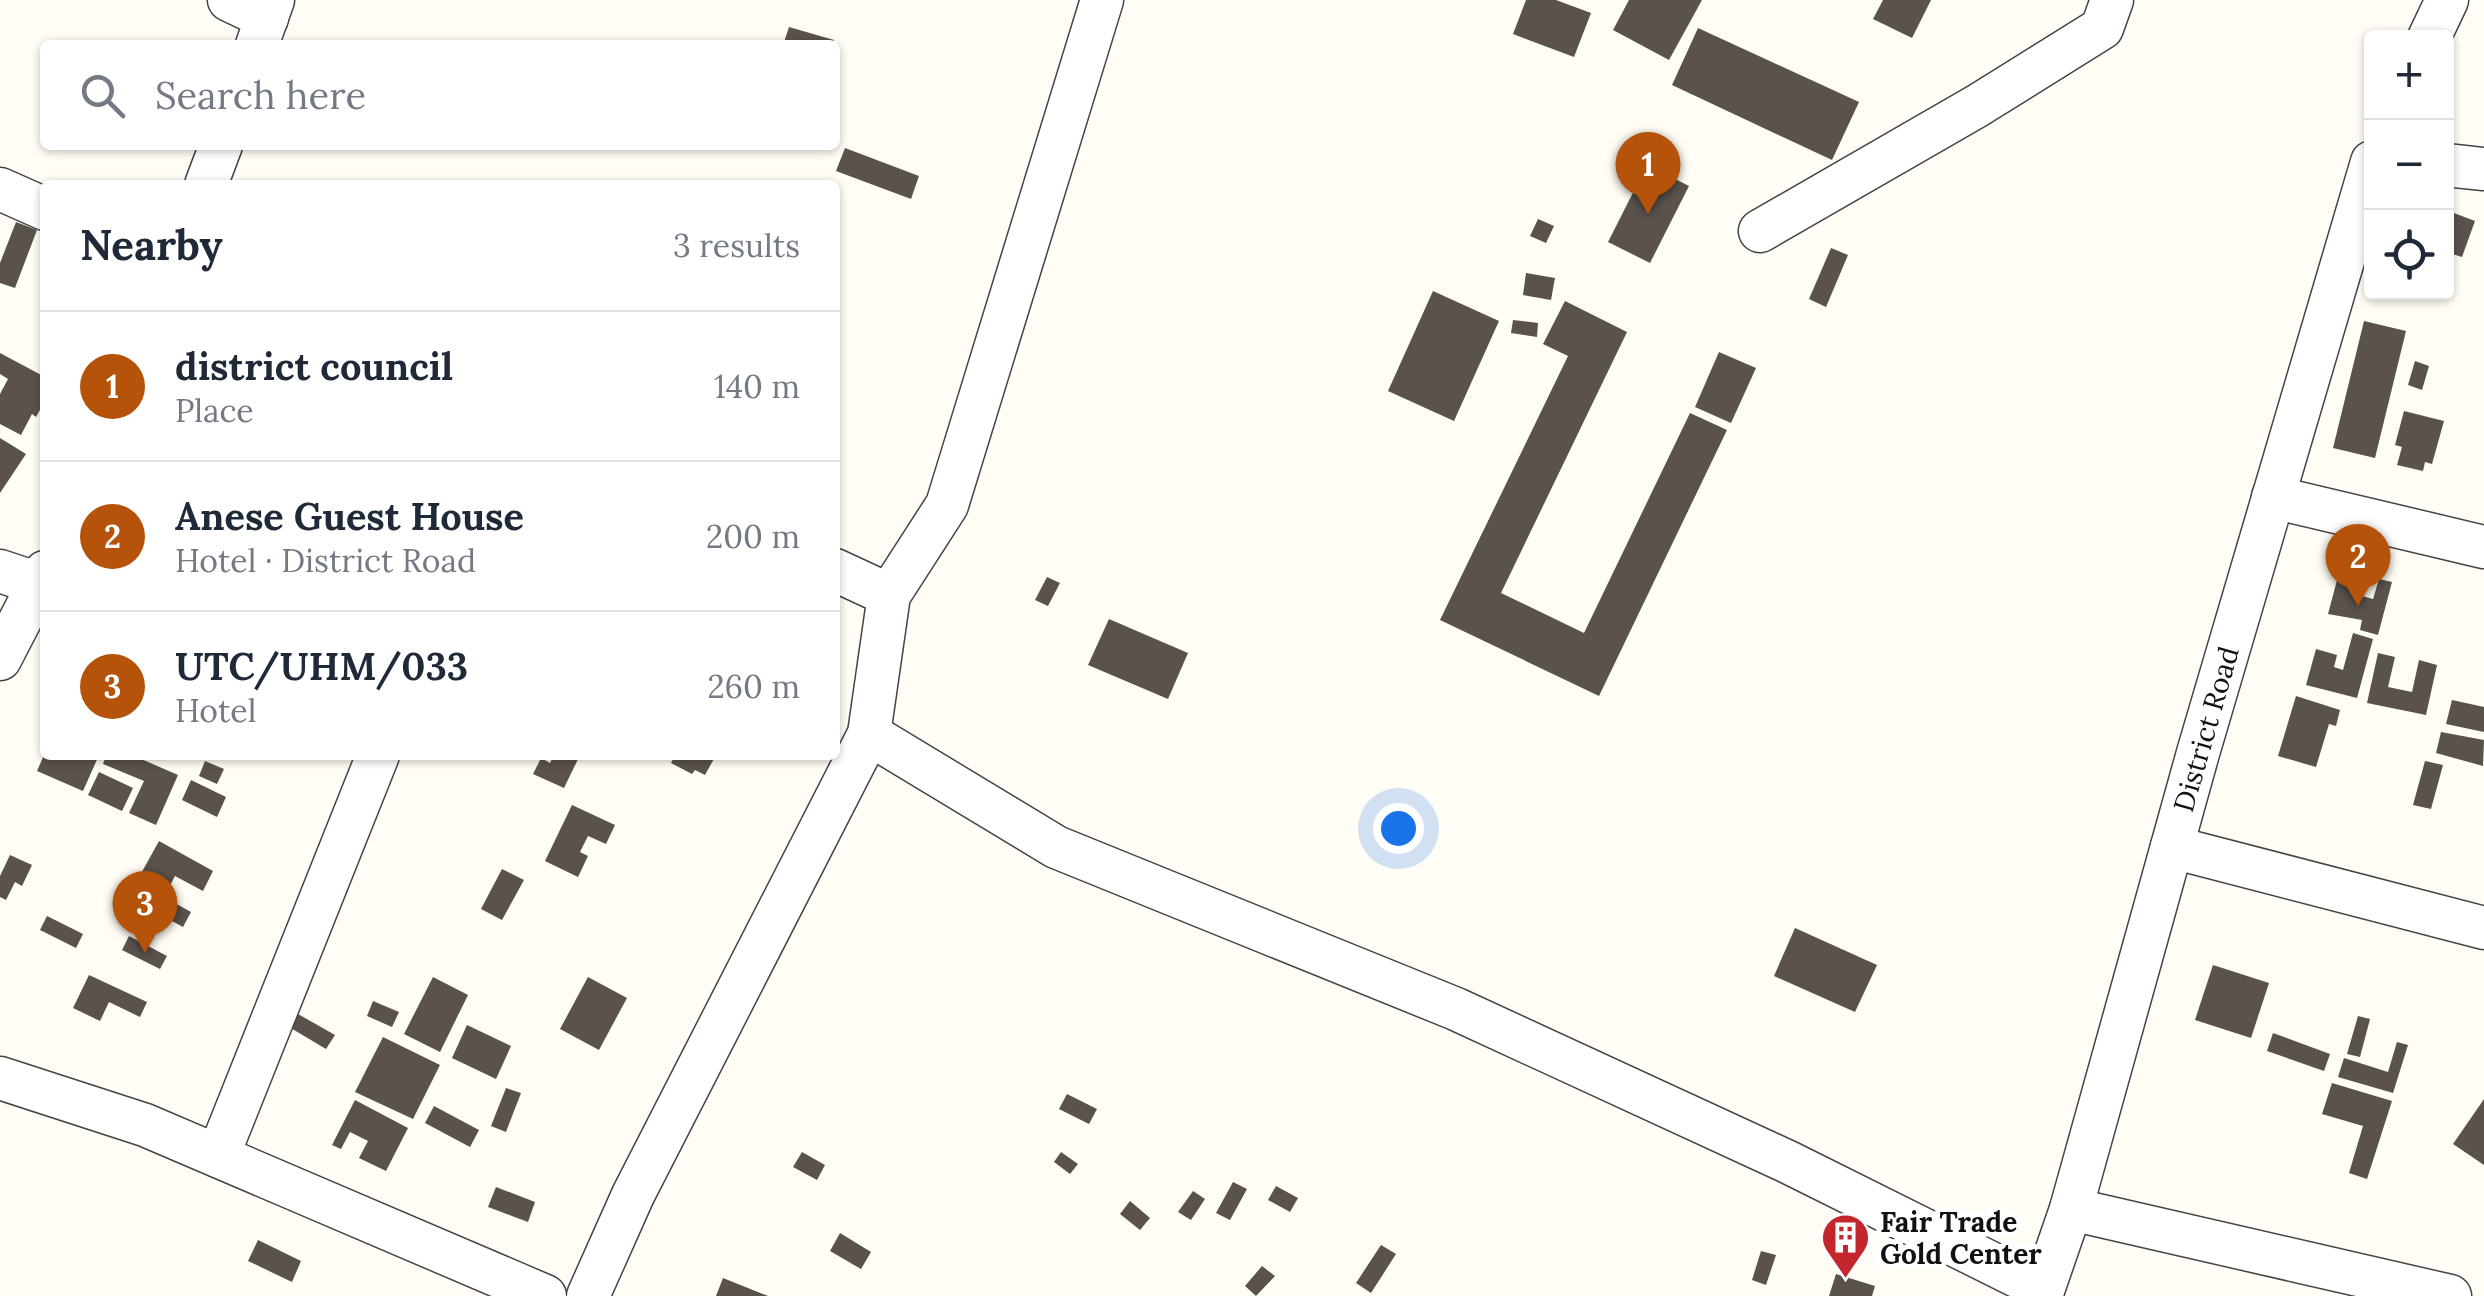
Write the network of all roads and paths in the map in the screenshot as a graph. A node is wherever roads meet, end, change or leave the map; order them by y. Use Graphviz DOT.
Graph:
graph roads {
  1 [pos="1102,0"];
  2 [pos="2112,0"];
  3 [pos="2447,0"];
  4 [pos="2434,30"];
  5 [pos="219,150"];
  6 [pos="2454,166"];
  7 [pos="2484,169"];
  8 [pos="208,180"];
  9 [pos="2364,189"];
  10 [pos="0,190"];
  11 [pos="40,206"];
  12 [pos="1760,231"];
  13 [pos="2273,497"];
  14 [pos="2484,547"];
  15 [pos="840,572"];
  16 [pos="28,576"];
  17 [pos="889,595"];
  18 [pos="0,659"];
  19 [pos="869,734"];
  20 [pos="376,760"];
  21 [pos="2172,846"];
  22 [pos="2484,928"];
  23 [pos="0,1078"];
  24 [pos="218,1156"];
  25 [pos="2070,1210"];
  26 [pos="2042,1292"];
  27 [pos="545,1296"];
  28 [pos="588,1296"];
  29 [pos="2450,1296"];
  1 -- 17 [label="street"];
  2 -- 12 [label="street"];
  3 -- 4 [label="street"];
  5 -- 8 [label="street"];
  6 -- 7 [label="street"];
  9 -- 13 [label="street, District Road"];
  10 -- 11 [label="street"];
  13 -- 14 [label="street"];
  13 -- 21 [label="street, District Road"];
  15 -- 17 [label="street"];
  16 -- 18 [label="street"];
  17 -- 19 [label="street"];
  19 -- 26 [label="street"];
  19 -- 28 [label="street"];
  20 -- 24 [label="street"];
  21 -- 22 [label="street"];
  21 -- 25 [label="street, District Road"];
  23 -- 24 [label="street"];
  24 -- 27 [label="street"];
  25 -- 26 [label="street, District Road"];
  25 -- 29 [label="street"];
}
